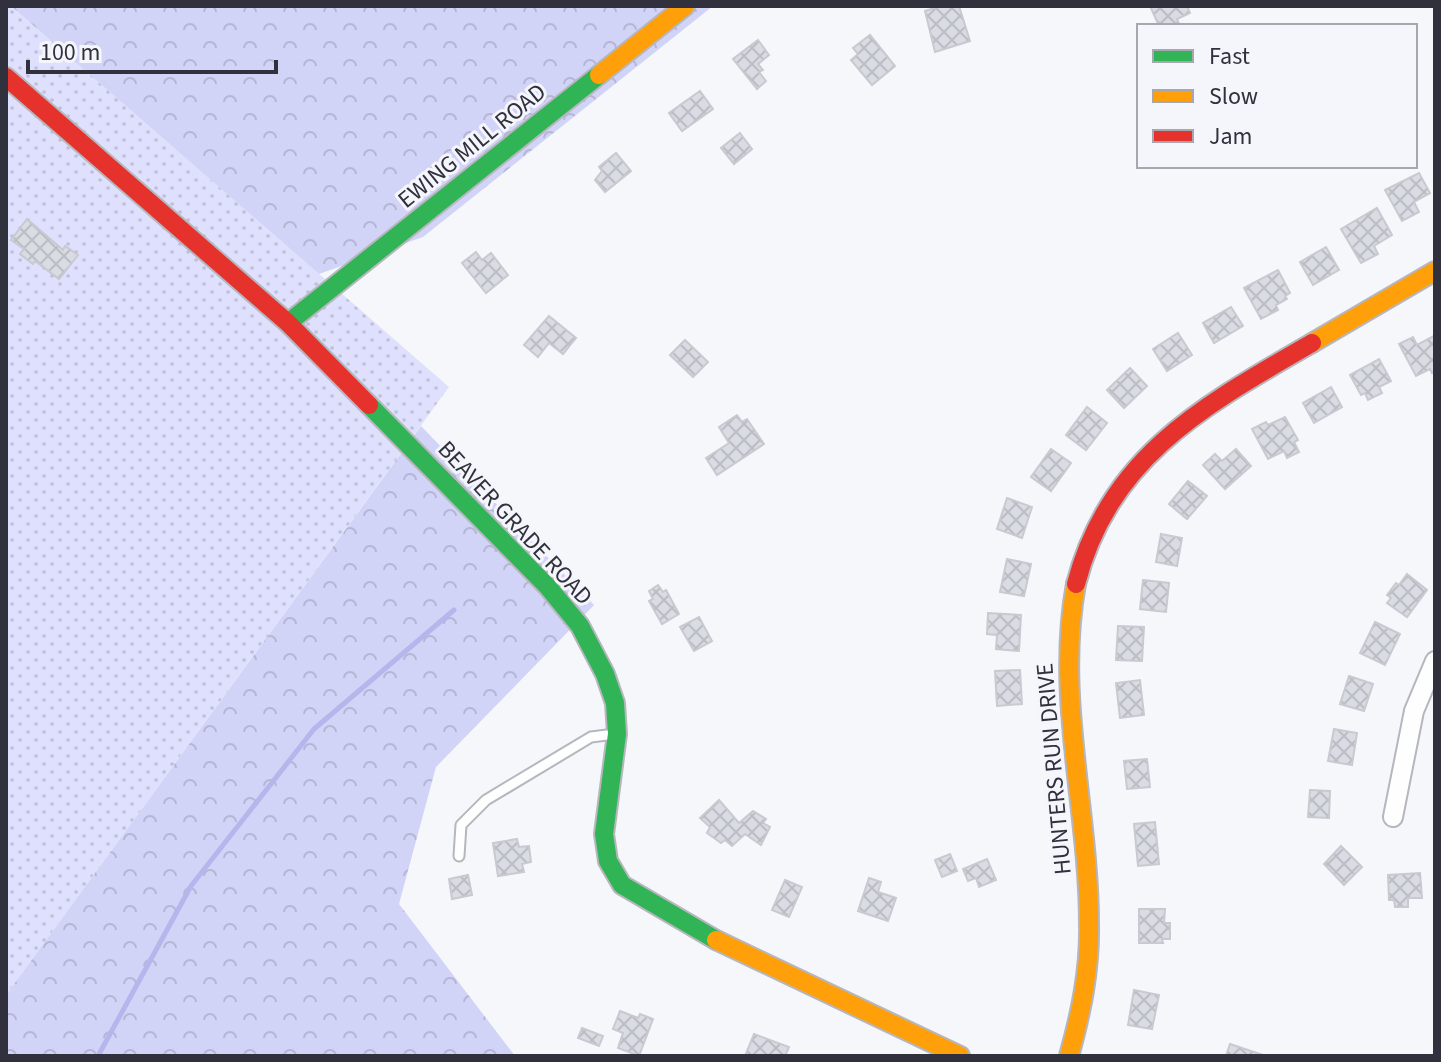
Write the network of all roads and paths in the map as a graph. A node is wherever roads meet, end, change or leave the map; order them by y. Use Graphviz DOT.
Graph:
graph roads {
  1 [pos="685,6"];
  2 [pos="6,77"];
  3 [pos="1435,271"];
  4 [pos="288,323"];
  5 [pos="1435,661"];
  6 [pos="617,734"];
  7 [pos="1393,817"];
  8 [pos="459,856"];
  9 [pos="954,1055"];
  10 [pos="1069,1056"];
  1 -- 4 [label="street, EWING MILL ROAD"];
  2 -- 4 [label="street, BEAVER GRADE ROAD"];
  3 -- 10 [label="street, HUNTERS RUN DRIVE"];
  4 -- 6 [label="street, BEAVER GRADE ROAD"];
  5 -- 7 [label="street"];
  6 -- 8 [label="lane"];
  6 -- 9 [label="street, BEAVER GRADE ROAD"];
}
